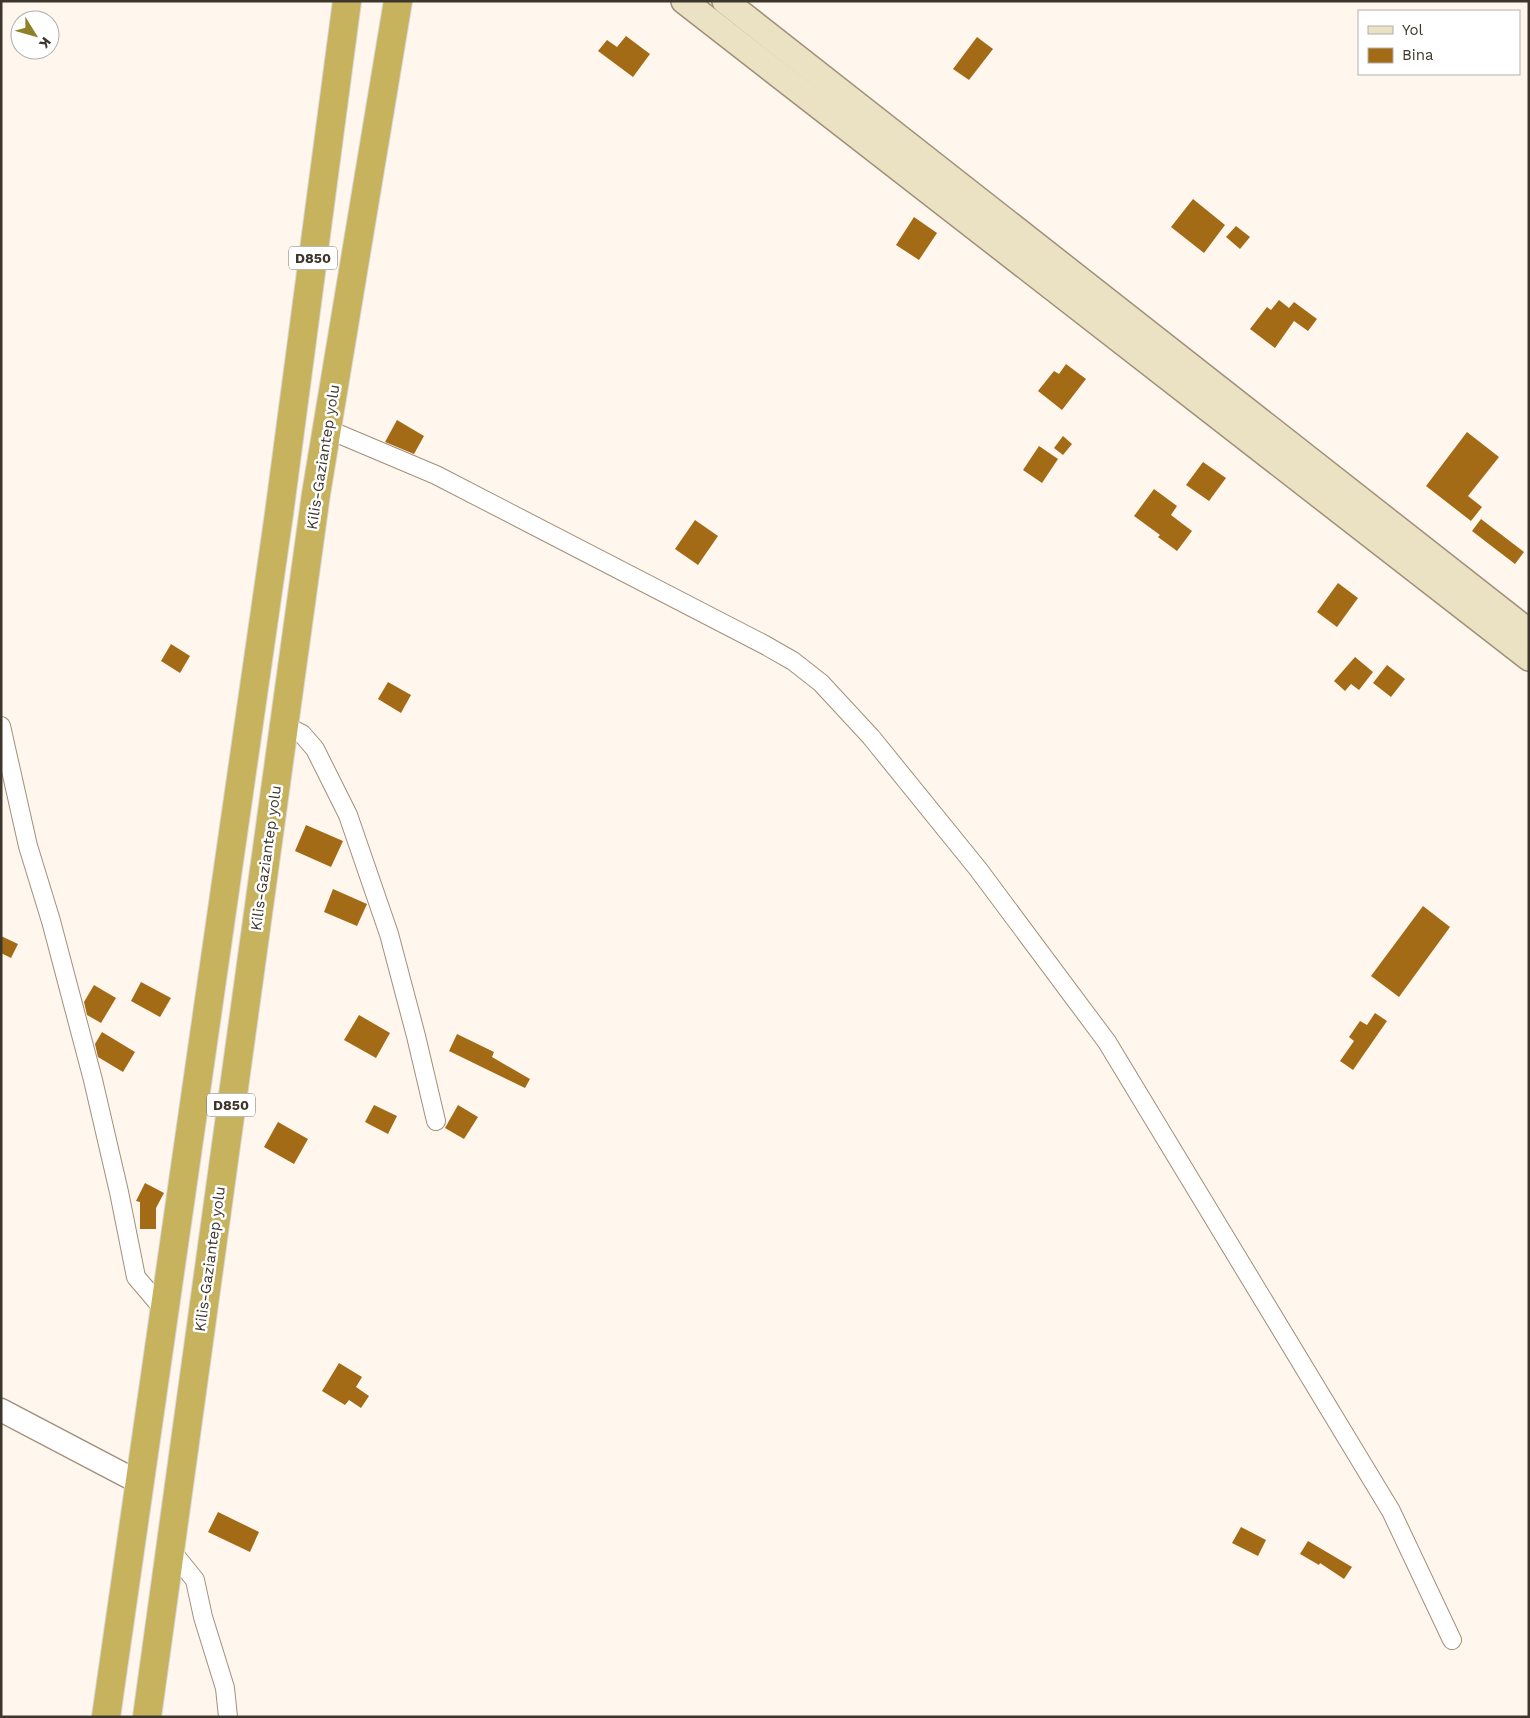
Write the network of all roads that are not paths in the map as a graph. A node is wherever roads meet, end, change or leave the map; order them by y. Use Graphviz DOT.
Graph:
graph roads {
  1 [pos="347,1"];
  2 [pos="398,1"];
  3 [pos="684,1"];
  4 [pos="726,1"];
  5 [pos="327,429"];
  6 [pos="1529,632"];
  7 [pos="1529,658"];
  8 [pos="284,725"];
  9 [pos="1,726"];
  10 [pos="436,1121"];
  11 [pos="164,1310"];
  12 [pos="1,1410"];
  13 [pos="140,1484"];
  14 [pos="170,1549"];
  15 [pos="1452,1640"];
  16 [pos="106,1717"];
  17 [pos="147,1717"];
  18 [pos="228,1717"];
  1 -- 11 [label="highway, D850"];
  2 -- 5 [label="highway, Kilis-Gaziantep yolu / D850"];
  3 -- 7 [label="main road"];
  4 -- 6 [label="main road"];
  5 -- 8 [label="highway, Kilis-Gaziantep yolu / D850"];
  5 -- 15 [label="street"];
  8 -- 10 [label="street"];
  8 -- 14 [label="highway, Kilis-Gaziantep yolu / D850"];
  9 -- 11 [label="street"];
  11 -- 13 [label="highway, D850"];
  12 -- 13 [label="street"];
  13 -- 16 [label="highway, D850"];
  14 -- 17 [label="highway, Kilis-Gaziantep yolu / D850"];
  14 -- 18 [label="street"];
}
